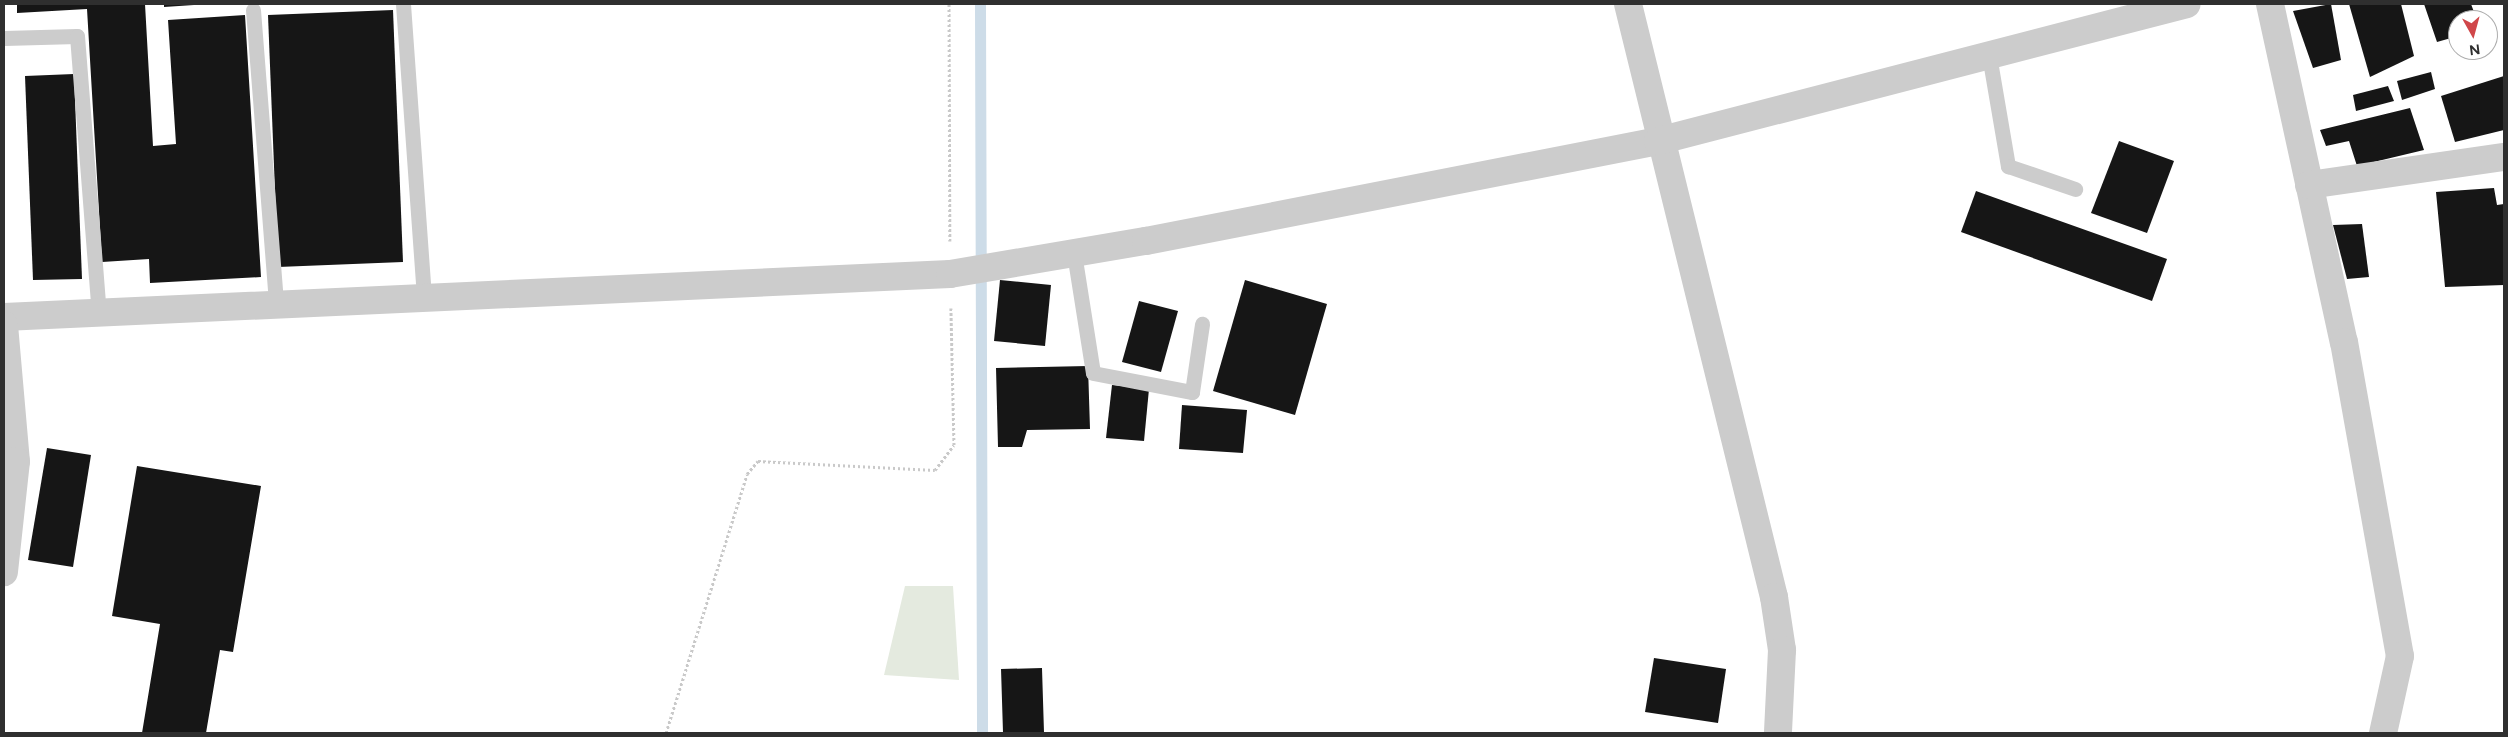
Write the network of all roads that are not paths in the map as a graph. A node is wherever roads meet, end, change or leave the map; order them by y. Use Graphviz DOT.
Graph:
graph roads {
  1 [pos="403,4"];
  2 [pos="1628,4"];
  3 [pos="2187,4"];
  4 [pos="2270,4"];
  5 [pos="253,10"];
  6 [pos="4,38"];
  7 [pos="1989,55"];
  8 [pos="1658,141"];
  9 [pos="2504,157"];
  10 [pos="2309,185"];
  11 [pos="2075,189"];
  12 [pos="1074,253"];
  13 [pos="424,298"];
  14 [pos="276,305"];
  15 [pos="99,313"];
  16 [pos="4,318"];
  17 [pos="1202,324"];
  18 [pos="4,325"];
  19 [pos="4,572"];
  20 [pos="1778,733"];
  21 [pos="2384,733"];
  1 -- 13 [label="lane"];
  2 -- 8 [label="street"];
  3 -- 7 [label="street"];
  4 -- 10 [label="street"];
  5 -- 14 [label="lane"];
  6 -- 15 [label="lane"];
  7 -- 8 [label="street"];
  7 -- 11 [label="lane"];
  8 -- 12 [label="street"];
  8 -- 20 [label="street"];
  9 -- 10 [label="street"];
  10 -- 21 [label="street"];
  12 -- 13 [label="street"];
  12 -- 17 [label="lane"];
  13 -- 14 [label="street"];
  14 -- 15 [label="street"];
  15 -- 16 [label="street"];
  18 -- 19 [label="street"];
}
